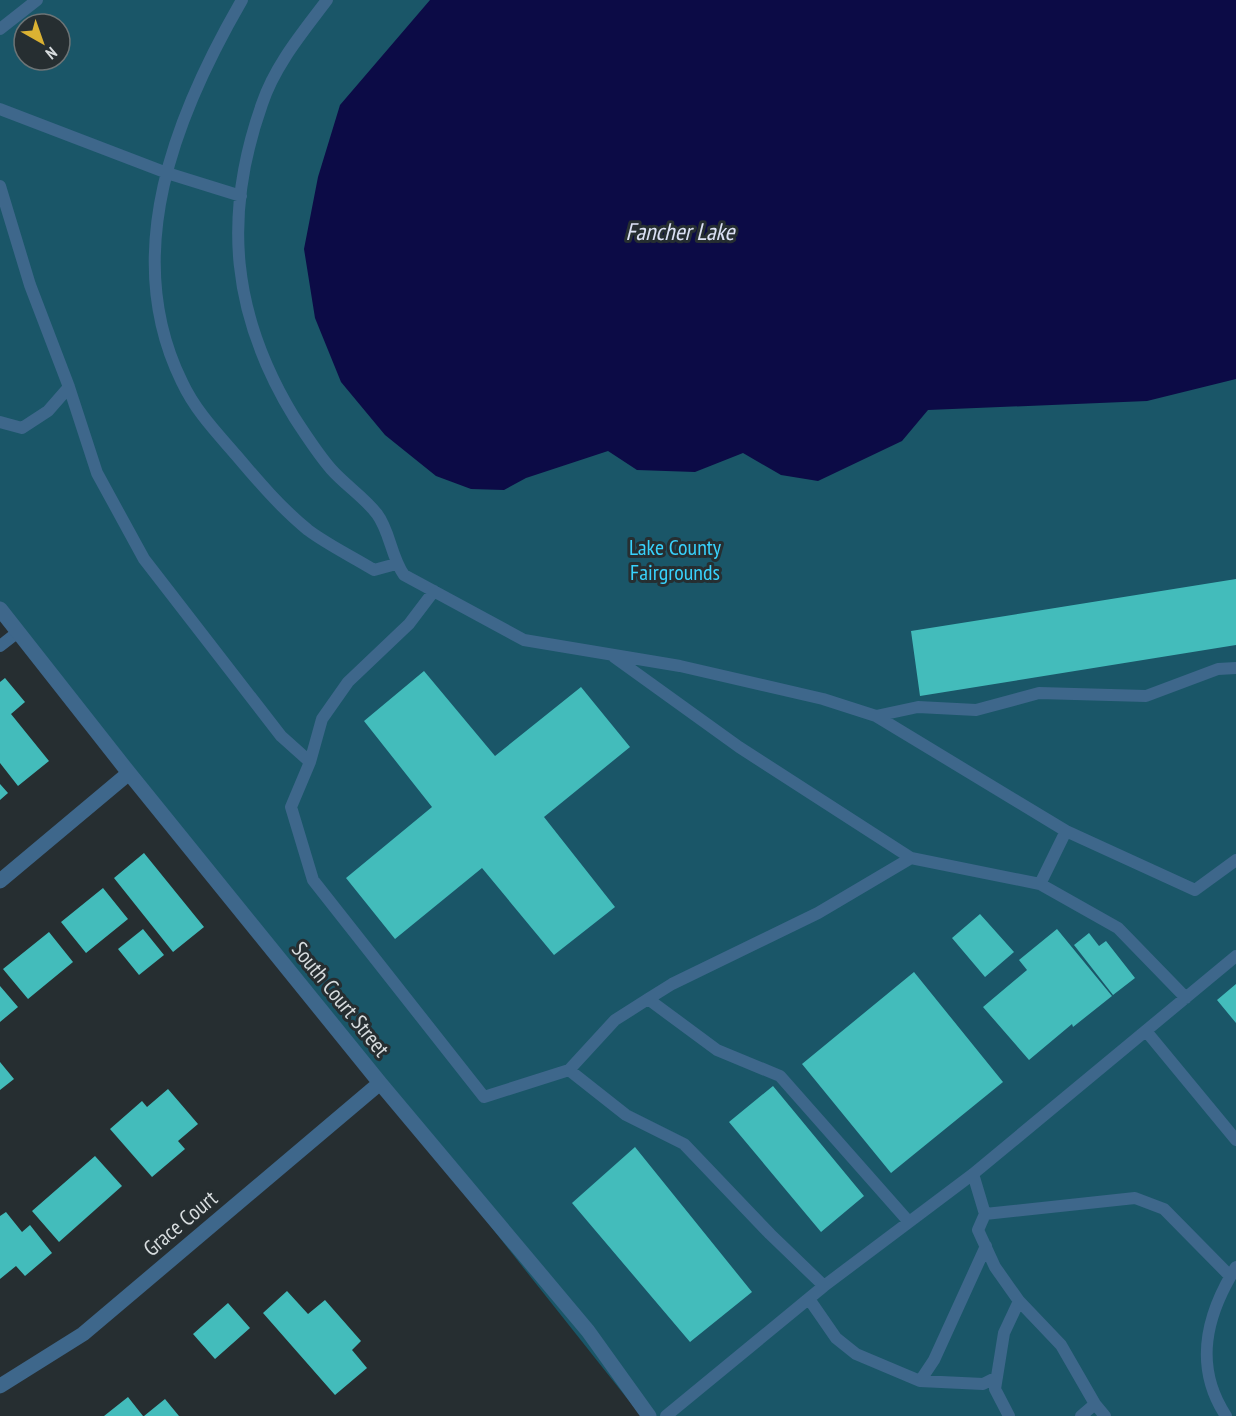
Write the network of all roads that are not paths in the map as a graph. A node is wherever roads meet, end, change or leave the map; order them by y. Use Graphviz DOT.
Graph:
graph roads {
  1 [pos="37,0"];
  2 [pos="242,0"];
  3 [pos="327,0"];
  4 [pos="0,29"];
  5 [pos="0,109"];
  6 [pos="166,173"];
  7 [pos="0,186"];
  8 [pos="240,196"];
  9 [pos="69,387"];
  10 [pos="0,423"];
  11 [pos="396,564"];
  12 [pos="434,591"];
  13 [pos="0,609"];
  14 [pos="18,632"];
  15 [pos="0,646"];
  16 [pos="610,654"];
  17 [pos="1236,668"];
  18 [pos="876,716"];
  19 [pos="310,762"];
  20 [pos="129,773"];
  21 [pos="1066,831"];
  22 [pos="911,858"];
  23 [pos="1236,860"];
  24 [pos="0,881"];
  25 [pos="1040,884"];
  26 [pos="1236,956"];
  27 [pos="1186,998"];
  28 [pos="648,999"];
  29 [pos="1146,1031"];
  30 [pos="569,1070"];
  31 [pos="380,1083"];
  32 [pos="1236,1140"];
  33 [pos="973,1174"];
  34 [pos="985,1214"];
  35 [pos="909,1222"];
  36 [pos="986,1246"];
  37 [pos="1233,1272"];
  38 [pos="824,1286"];
  39 [pos="809,1299"];
  40 [pos="1019,1301"];
  41 [pos="997,1377"];
  42 [pos="920,1381"];
  43 [pos="0,1386"];
  44 [pos="1095,1404"];
  45 [pos="649,1416"];
  46 [pos="666,1416"];
  47 [pos="1008,1416"];
  48 [pos="1081,1416"];
  49 [pos="1105,1416"];
  50 [pos="1226,1416"];
  1 -- 4 [label="lane"];
  2 -- 6 [label="lane"];
  3 -- 8 [label="lane"];
  5 -- 6 [label="lane"];
  6 -- 8 [label="lane"];
  6 -- 11 [label="lane"];
  7 -- 9 [label="lane"];
  8 -- 11 [label="lane"];
  9 -- 10 [label="lane"];
  9 -- 19 [label="lane"];
  11 -- 12 [label="lane"];
  12 -- 16 [label="lane"];
  12 -- 19 [label="lane"];
  13 -- 14 [label="street, South Court Street"];
  14 -- 15 [label="lane"];
  14 -- 20 [label="street, South Court Street"];
  16 -- 18 [label="lane"];
  16 -- 22 [label="lane"];
  17 -- 18 [label="lane"];
  18 -- 21 [label="lane"];
  19 -- 30 [label="lane"];
  20 -- 24 [label="street"];
  20 -- 31 [label="street, South Court Street"];
  21 -- 23 [label="lane"];
  21 -- 25 [label="lane"];
  22 -- 25 [label="lane"];
  22 -- 28 [label="lane"];
  25 -- 27 [label="lane"];
  26 -- 27 [label="lane"];
  27 -- 29 [label="lane"];
  28 -- 30 [label="lane"];
  28 -- 35 [label="lane"];
  29 -- 32 [label="lane"];
  29 -- 33 [label="lane"];
  30 -- 38 [label="lane"];
  31 -- 43 [label="street, Grace Court"];
  31 -- 45 [label="street, South Court Street"];
  33 -- 34 [label="lane"];
  33 -- 35 [label="lane"];
  34 -- 36 [label="lane"];
  34 -- 37 [label="lane"];
  35 -- 38 [label="lane"];
  36 -- 40 [label="lane"];
  36 -- 42 [label="lane"];
  37 -- 50 [label="lane"];
  38 -- 39 [label="lane"];
  39 -- 42 [label="lane"];
  39 -- 46 [label="lane"];
  40 -- 41 [label="lane"];
  40 -- 44 [label="lane"];
  41 -- 42 [label="lane"];
  41 -- 47 [label="lane"];
  44 -- 48 [label="lane"];
  44 -- 49 [label="lane"];
}
